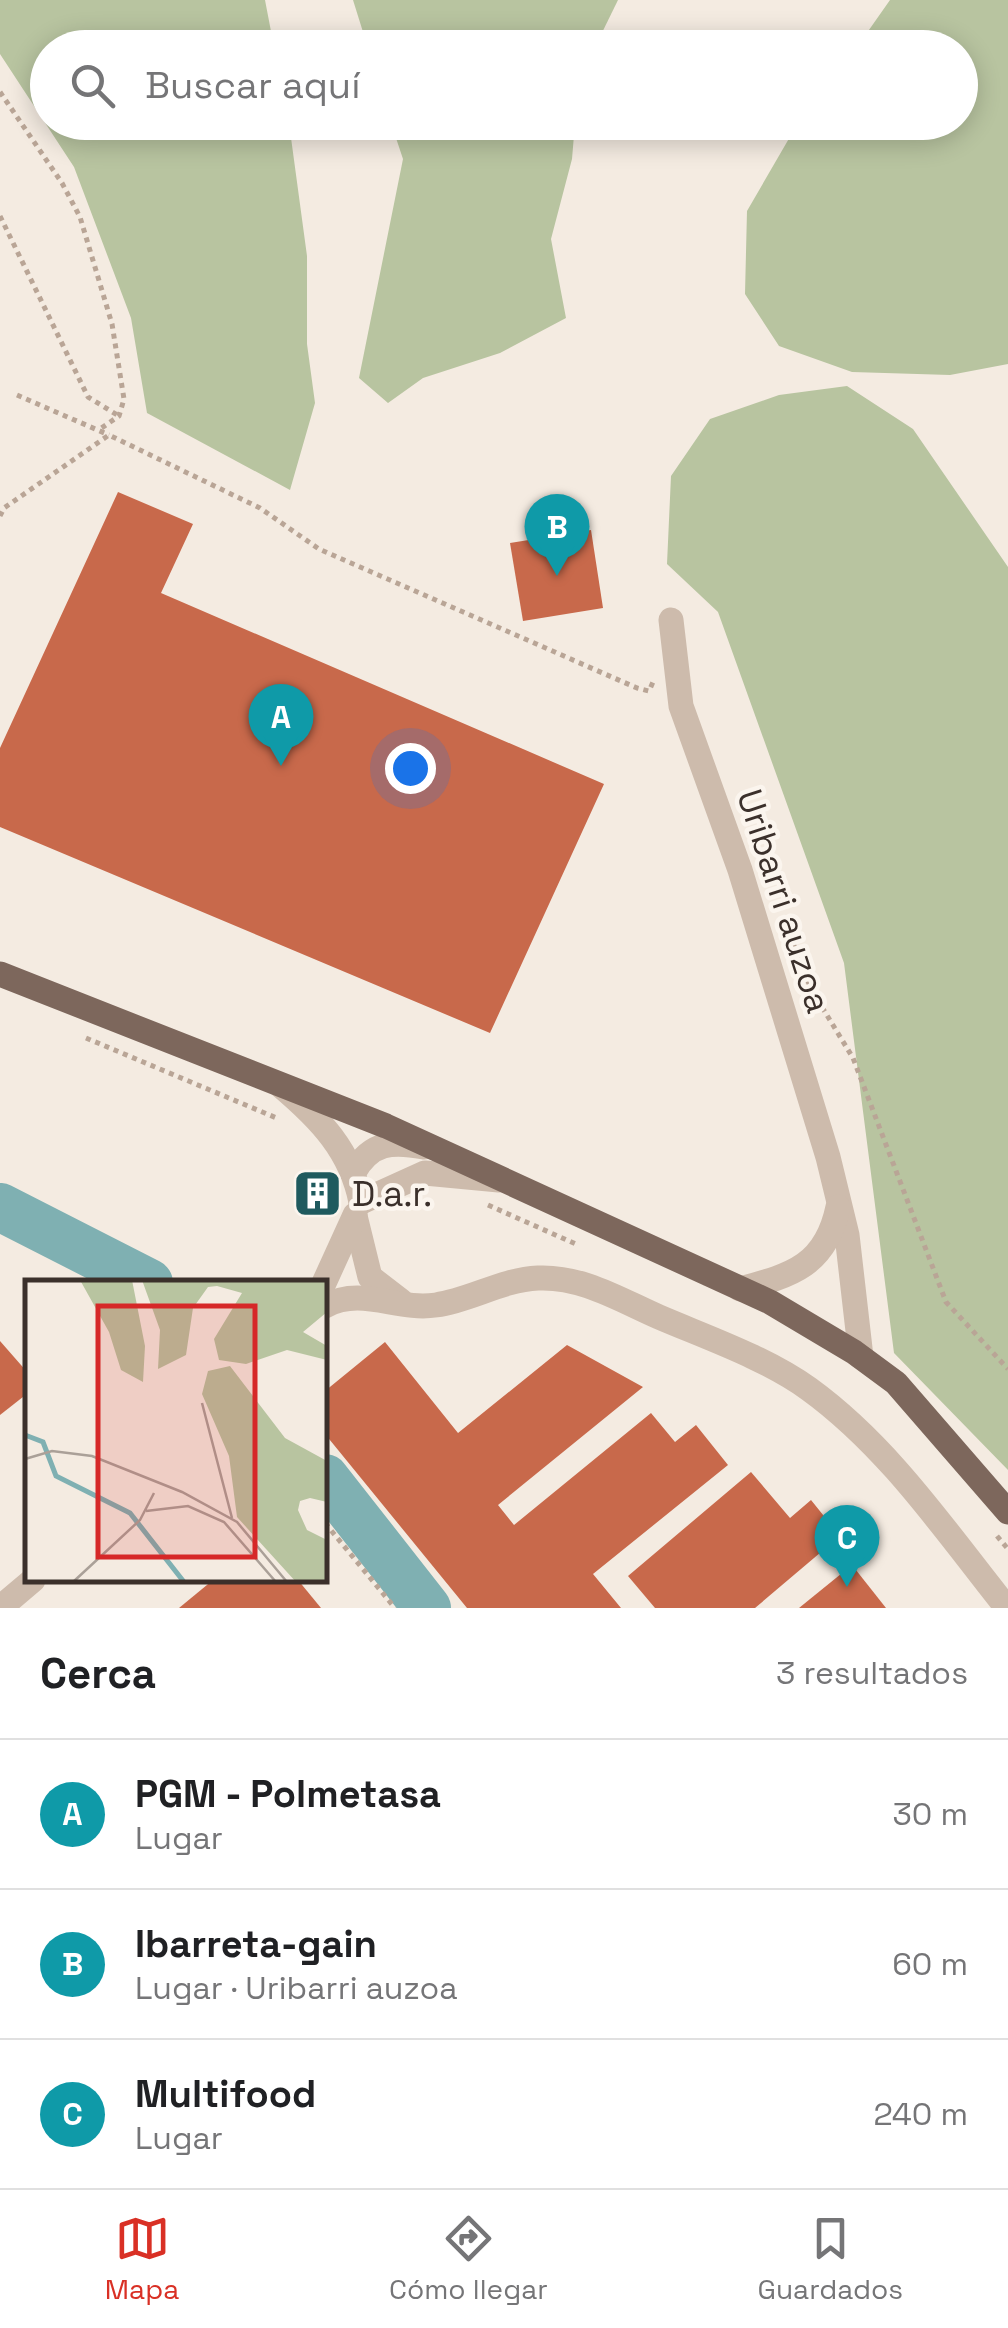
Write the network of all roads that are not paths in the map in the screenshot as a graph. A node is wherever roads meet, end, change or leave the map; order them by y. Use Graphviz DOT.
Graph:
graph roads {
  1 [pos="671,620"];
  2 [pos="0,974"];
  3 [pos="279,1084"];
  4 [pos="360,1116"];
  5 [pos="379,1146"];
  6 [pos="438,1149"];
  7 [pos="354,1172"];
  8 [pos="512,1182"];
  9 [pos="839,1202"];
  10 [pos="364,1204"];
  11 [pos="330,1272"];
  12 [pos="370,1277"];
  13 [pos="740,1289"];
  14 [pos="328,1305"];
  15 [pos="410,1306"];
  16 [pos="861,1357"];
  17 [pos="1002,1523"];
  18 [pos="29,1583"];
  19 [pos="0,1608"];
  20 [pos="1007,1608"];
  1 -- 9 [label="street, Uribarri auzoa"];
  2 -- 3 [label="main road"];
  3 -- 4 [label="main road"];
  3 -- 7 [label="street"];
  4 -- 5 [label="street"];
  4 -- 6 [label="main road"];
  5 -- 6 [label="street"];
  5 -- 7 [label="street"];
  5 -- 10 [label="street"];
  6 -- 8 [label="main road"];
  7 -- 10 [label="street"];
  8 -- 10 [label="street"];
  8 -- 13 [label="main road"];
  9 -- 13 [label="street"];
  9 -- 16 [label="street, Uribarri auzoa"];
  10 -- 11 [label="street"];
  10 -- 12 [label="street"];
  11 -- 12 [label="street"];
  12 -- 15 [label="street"];
  13 -- 16 [label="main road"];
  14 -- 15 [label="street"];
  15 -- 20 [label="street"];
  16 -- 17 [label="main road"];
  18 -- 19 [label="street"];
}
